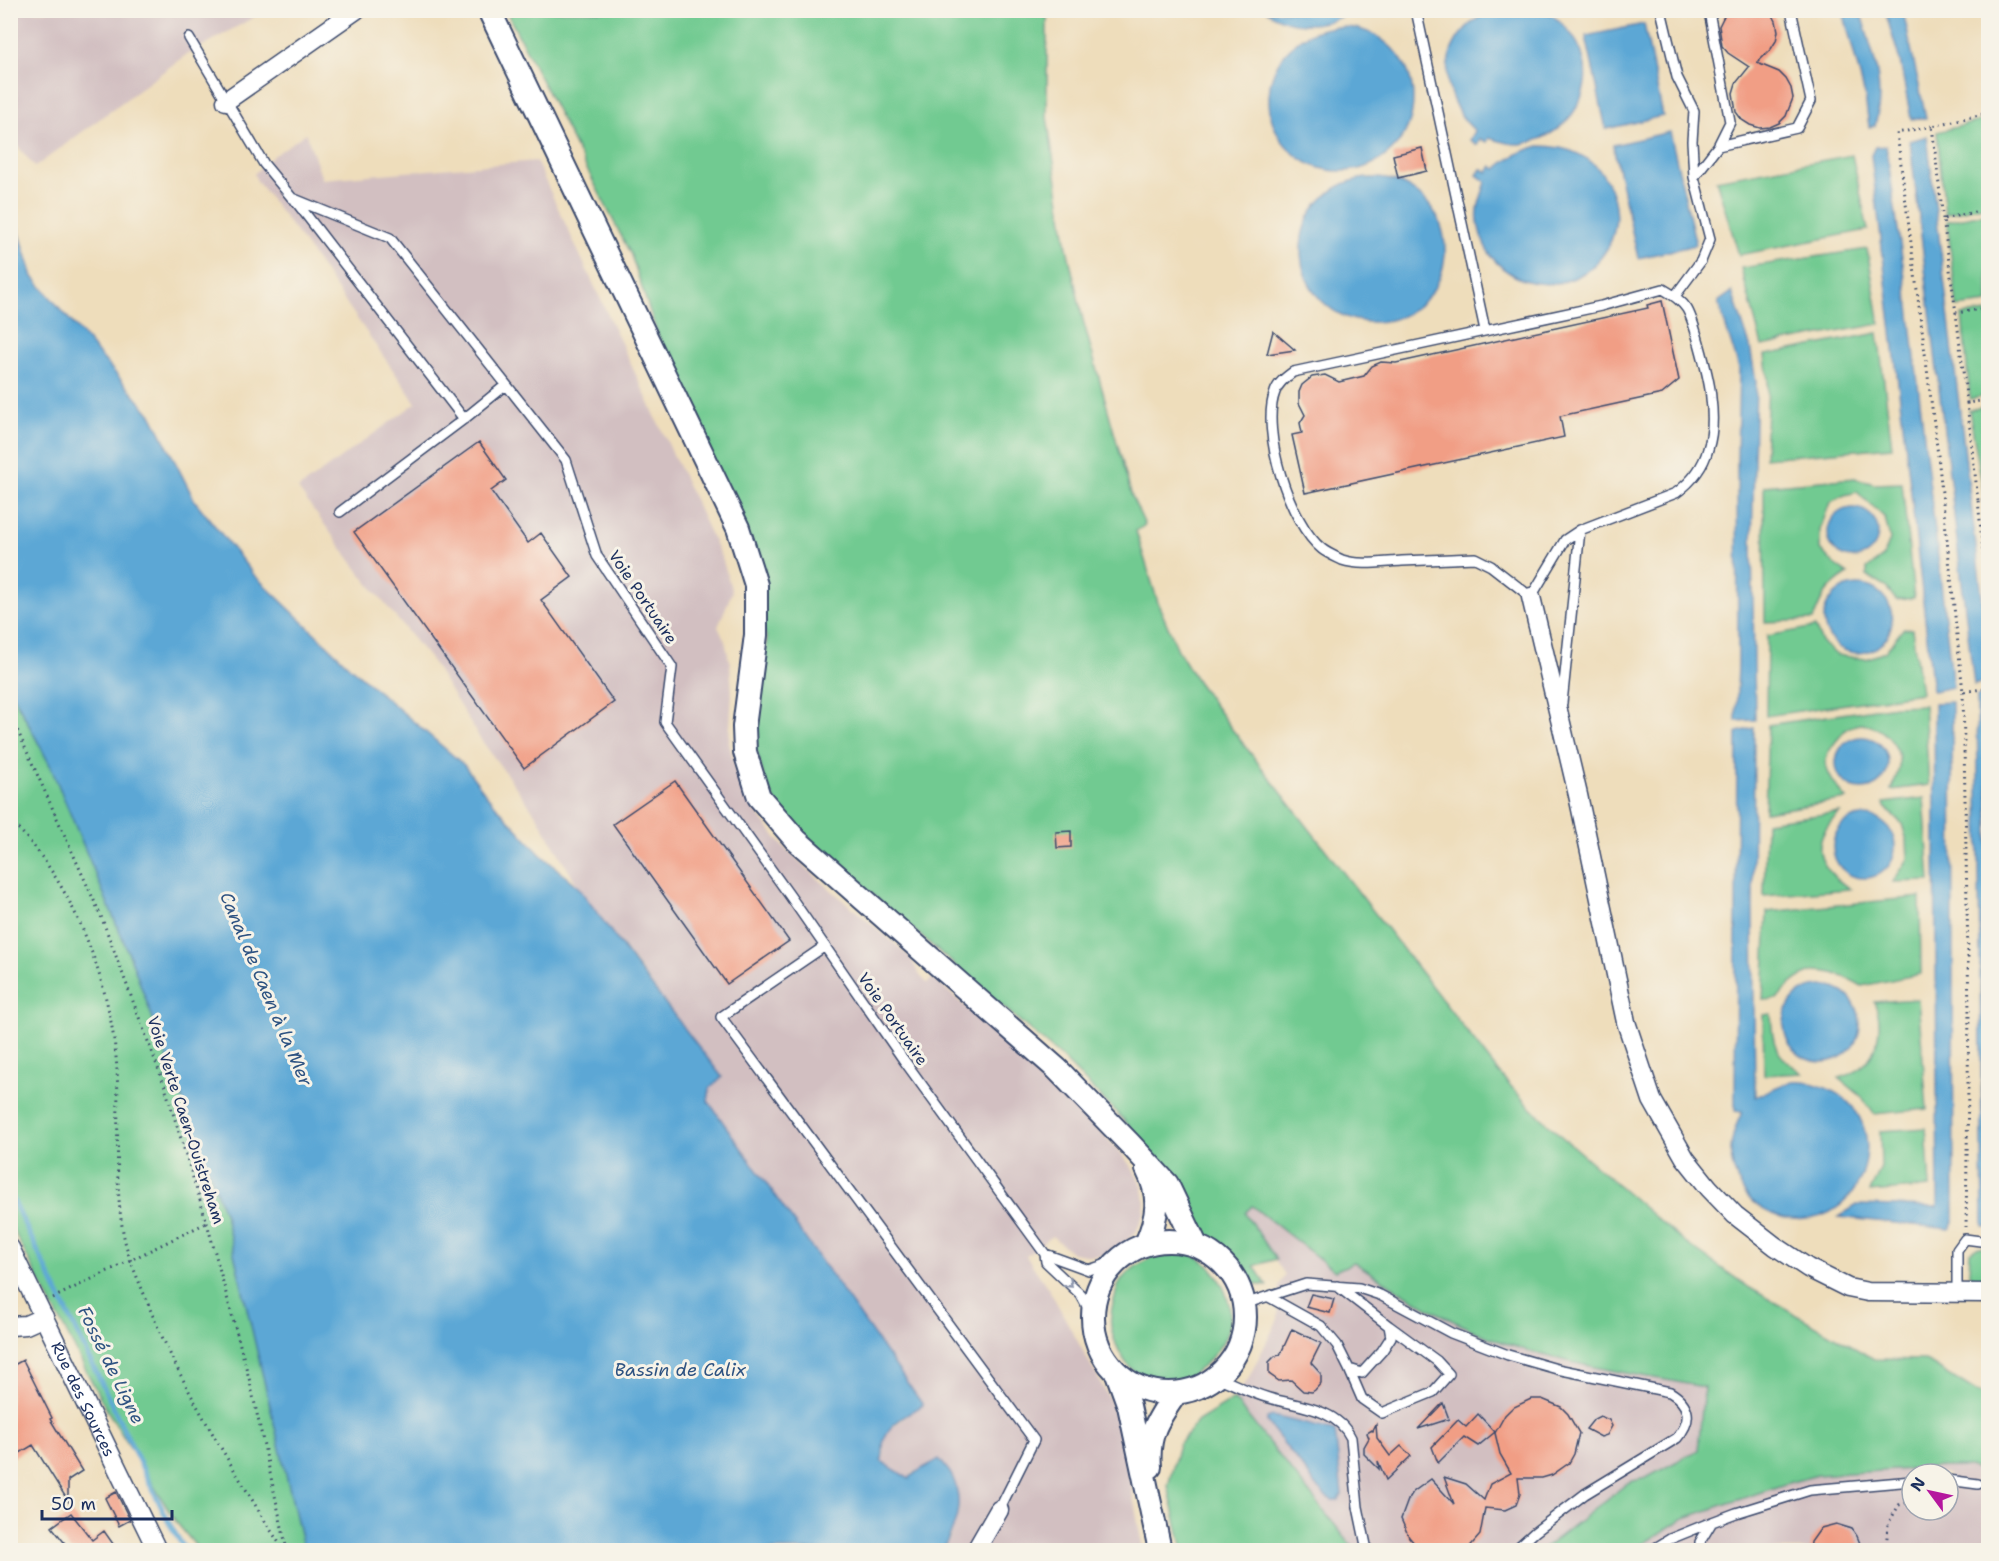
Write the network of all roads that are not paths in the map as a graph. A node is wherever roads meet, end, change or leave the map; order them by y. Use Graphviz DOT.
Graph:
graph roads {
  1 [pos="356,10"];
  2 [pos="489,10"];
  3 [pos="1416,10"];
  4 [pos="1661,10"];
  5 [pos="1714,10"];
  6 [pos="1791,10"];
  7 [pos="189,38"];
  8 [pos="226,101"];
  9 [pos="1718,146"];
  10 [pos="1694,177"];
  11 [pos="292,198"];
  12 [pos="1676,296"];
  13 [pos="1485,330"];
  14 [pos="506,385"];
  15 [pos="464,419"];
  16 [pos="340,512"];
  17 [pos="1580,530"];
  18 [pos="1531,597"];
  19 [pos="1560,720"];
  20 [pos="825,946"];
  21 [pos="1139,1154"];
  22 [pos="1989,1242"];
  23 [pos="1146,1244"];
  24 [pos="1196,1245"];
  25 [pos="10,1248"];
  26 [pos="1042,1250"];
  27 [pos="1119,1260"];
  28 [pos="1336,1285"];
  29 [pos="1957,1293"];
  30 [pos="1989,1293"];
  31 [pos="1269,1297"];
  32 [pos="1244,1304"];
  33 [pos="44,1317"];
  34 [pos="1093,1317"];
  35 [pos="10,1326"];
  36 [pos="1389,1326"];
  37 [pos="1349,1369"];
  38 [pos="1117,1373"];
  39 [pos="1216,1377"];
  40 [pos="1176,1393"];
  41 [pos="1900,1482"];
  42 [pos="1960,1482"];
  43 [pos="1979,1486"];
  44 [pos="999,1510"];
  45 [pos="1712,1522"];
  46 [pos="1159,1543"];
  47 [pos="157,1551"];
  48 [pos="976,1551"];
  49 [pos="1367,1551"];
  50 [pos="1515,1551"];
  51 [pos="1652,1551"];
  52 [pos="1700,1551"];
  1 -- 8 [label="street"];
  2 -- 21 [label="street"];
  3 -- 13 [label="lane"];
  4 -- 10 [label="lane"];
  5 -- 9 [label="lane"];
  6 -- 9 [label="lane"];
  7 -- 8 [label="lane, Voie Portuaire"];
  8 -- 11 [label="lane, Voie Portuaire"];
  9 -- 10 [label="lane"];
  10 -- 12 [label="lane"];
  11 -- 14 [label="lane, Voie Portuaire"];
  11 -- 15 [label="lane"];
  12 -- 13 [label="lane"];
  12 -- 17 [label="lane"];
  13 -- 18 [label="lane"];
  14 -- 15 [label="lane"];
  14 -- 20 [label="lane, Voie Portuaire"];
  15 -- 16 [label="lane"];
  17 -- 18 [label="lane"];
  17 -- 19 [label="lane"];
  18 -- 19 [label="street"];
  19 -- 29 [label="street"];
  20 -- 26 [label="lane, Voie Portuaire"];
  20 -- 44 [label="lane"];
  21 -- 23 [label="street"];
  21 -- 24 [label="street"];
  22 -- 29 [label="lane"];
  23 -- 24 [label="street"];
  23 -- 27 [label="street"];
  24 -- 32 [label="street"];
  25 -- 33 [label="street, Rue des Sources"];
  26 -- 27 [label="lane"];
  26 -- 34 [label="lane, Voie Portuaire, one-way"];
  27 -- 34 [label="street"];
  28 -- 31 [label="lane"];
  28 -- 36 [label="lane"];
  28 -- 50 [label="lane"];
  29 -- 30 [label="street"];
  31 -- 32 [label="lane"];
  31 -- 37 [label="lane"];
  32 -- 39 [label="street"];
  33 -- 35 [label="street"];
  33 -- 47 [label="street, Rue des Sources"];
  34 -- 38 [label="street"];
  36 -- 37 [label="lane"];
  36 -- 37 [label="lane"];
  38 -- 40 [label="street"];
  38 -- 46 [label="street"];
  39 -- 40 [label="street"];
  39 -- 49 [label="lane"];
  40 -- 46 [label="street"];
  41 -- 45 [label="lane"];
  42 -- 43 [label="lane"];
  44 -- 48 [label="street"];
  45 -- 51 [label="lane"];
  45 -- 52 [label="lane"];
}
